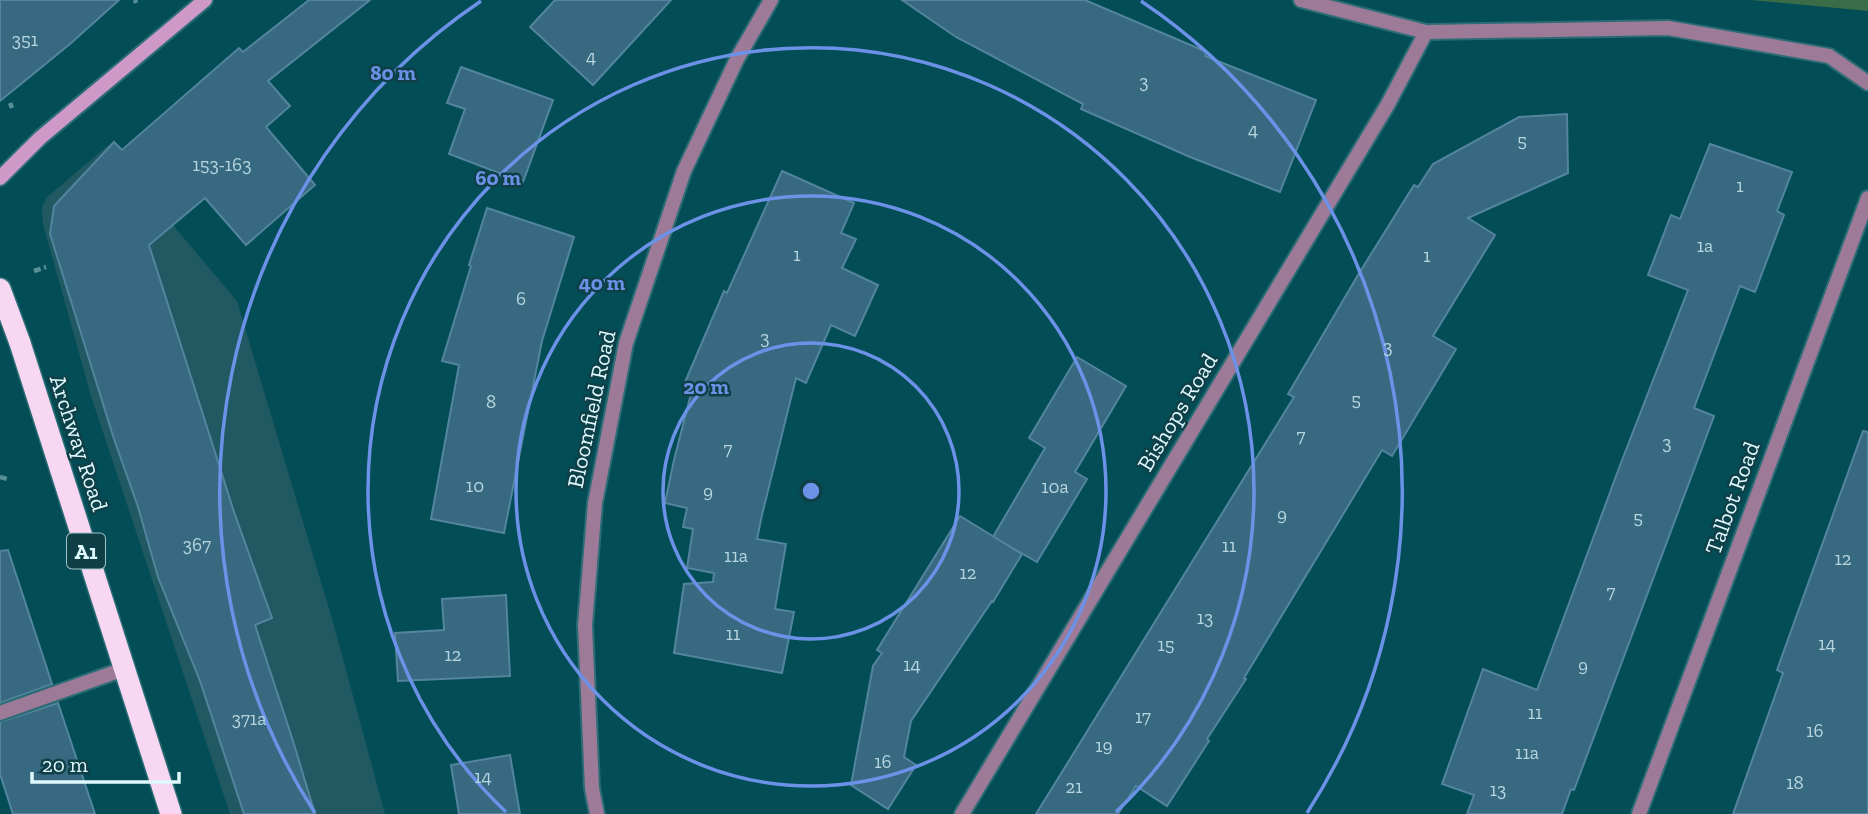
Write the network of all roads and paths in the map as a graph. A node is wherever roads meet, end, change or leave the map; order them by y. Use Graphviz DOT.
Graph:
graph roads {
  1 [pos="205,0"];
  2 [pos="771,0"];
  3 [pos="1301,0"];
  4 [pos="1426,32"];
  5 [pos="1868,83"];
  6 [pos="0,178"];
  7 [pos="1868,198"];
  8 [pos="46,267"];
  9 [pos="34,271"];
  10 [pos="0,289"];
  11 [pos="0,477"];
  12 [pos="7,479"];
  13 [pos="124,669"];
  14 [pos="0,713"];
  15 [pos="171,814"];
  16 [pos="597,814"];
  17 [pos="962,814"];
  18 [pos="1639,814"];
  1 -- 6 [label="main road"];
  2 -- 16 [label="street, Bloomfield Road"];
  3 -- 4 [label="street"];
  4 -- 5 [label="street"];
  4 -- 17 [label="street, Bishops Road"];
  7 -- 18 [label="street, Talbot Road"];
  8 -- 9 [label="path"];
  10 -- 13 [label="highway, Archway Road / A1"];
  11 -- 12 [label="path"];
  13 -- 14 [label="street"];
  13 -- 15 [label="highway, Archway Road / A1"];
}
